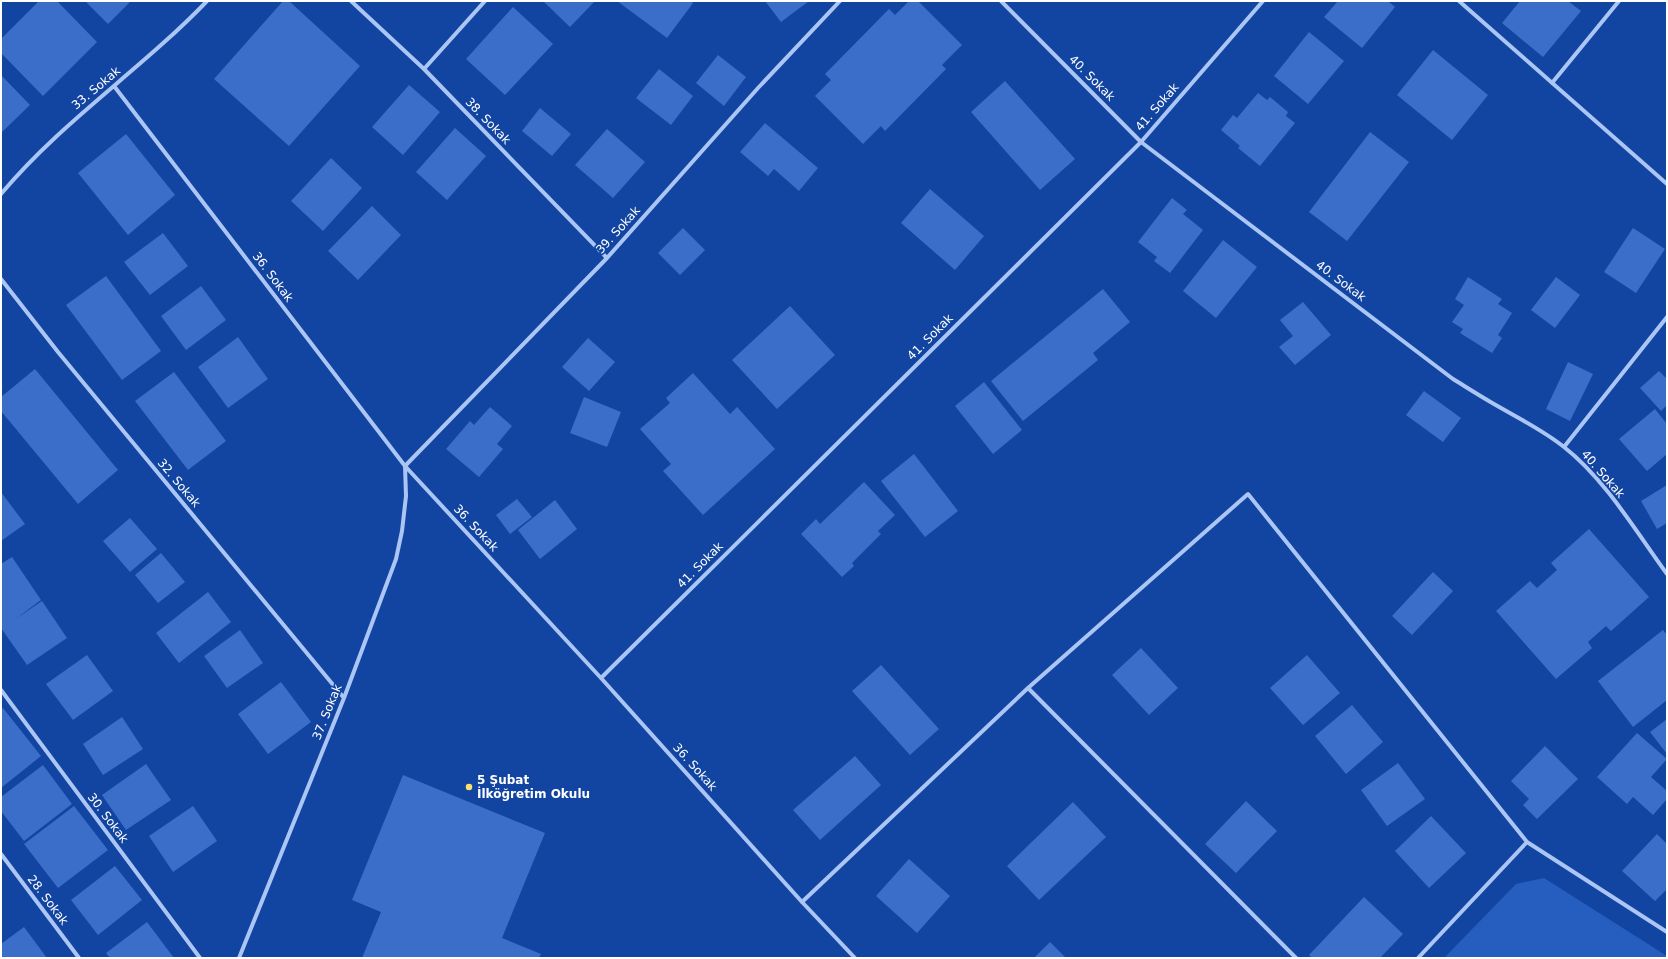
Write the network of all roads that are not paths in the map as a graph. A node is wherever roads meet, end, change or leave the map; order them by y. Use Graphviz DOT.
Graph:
graph roads {
  1 [pos="207,1"];
  2 [pos="351,1"];
  3 [pos="485,1"];
  4 [pos="840,1"];
  5 [pos="1001,1"];
  6 [pos="1263,1"];
  7 [pos="1459,1"];
  8 [pos="1619,1"];
  9 [pos="424,69"];
  10 [pos="1552,82"];
  11 [pos="114,86"];
  12 [pos="1141,142"];
  13 [pos="1667,184"];
  14 [pos="1,194"];
  15 [pos="607,258"];
  16 [pos="1,279"];
  17 [pos="1667,317"];
  18 [pos="1564,447"];
  19 [pos="406,466"];
  20 [pos="1667,574"];
  21 [pos="601,678"];
  22 [pos="1028,688"];
  23 [pos="1,690"];
  24 [pos="344,698"];
  25 [pos="1526,842"];
  26 [pos="1,854"];
  27 [pos="802,902"];
  28 [pos="1667,932"];
  29 [pos="79,958"];
  30 [pos="200,958"];
  31 [pos="239,958"];
  32 [pos="855,958"];
  33 [pos="1296,958"];
  34 [pos="1418,958"];
  1 -- 11 [label="street, 33. Sokak"];
  2 -- 9 [label="street, 38. Sokak"];
  3 -- 9 [label="street"];
  4 -- 15 [label="street, 39. Sokak"];
  5 -- 12 [label="street, 40. Sokak"];
  6 -- 12 [label="street, 41. Sokak"];
  7 -- 10 [label="street"];
  8 -- 10 [label="street"];
  9 -- 15 [label="street, 38. Sokak"];
  10 -- 13 [label="street"];
  11 -- 14 [label="street, 33. Sokak"];
  11 -- 19 [label="street, 36. Sokak"];
  12 -- 18 [label="street, 40. Sokak"];
  12 -- 21 [label="street, 41. Sokak"];
  15 -- 19 [label="street, 39. Sokak"];
  16 -- 24 [label="street, 32. Sokak"];
  17 -- 18 [label="street"];
  18 -- 20 [label="street, 40. Sokak"];
  19 -- 21 [label="street, 36. Sokak"];
  19 -- 24 [label="street, 37. Sokak"];
  21 -- 27 [label="street, 36. Sokak"];
  22 -- 25 [label="street"];
  22 -- 27 [label="street"];
  22 -- 33 [label="street"];
  23 -- 30 [label="street, 30. Sokak"];
  24 -- 31 [label="street, 37. Sokak"];
  25 -- 28 [label="street"];
  25 -- 34 [label="street"];
  26 -- 29 [label="street, 28. Sokak"];
  27 -- 32 [label="street, 36. Sokak"];
}
